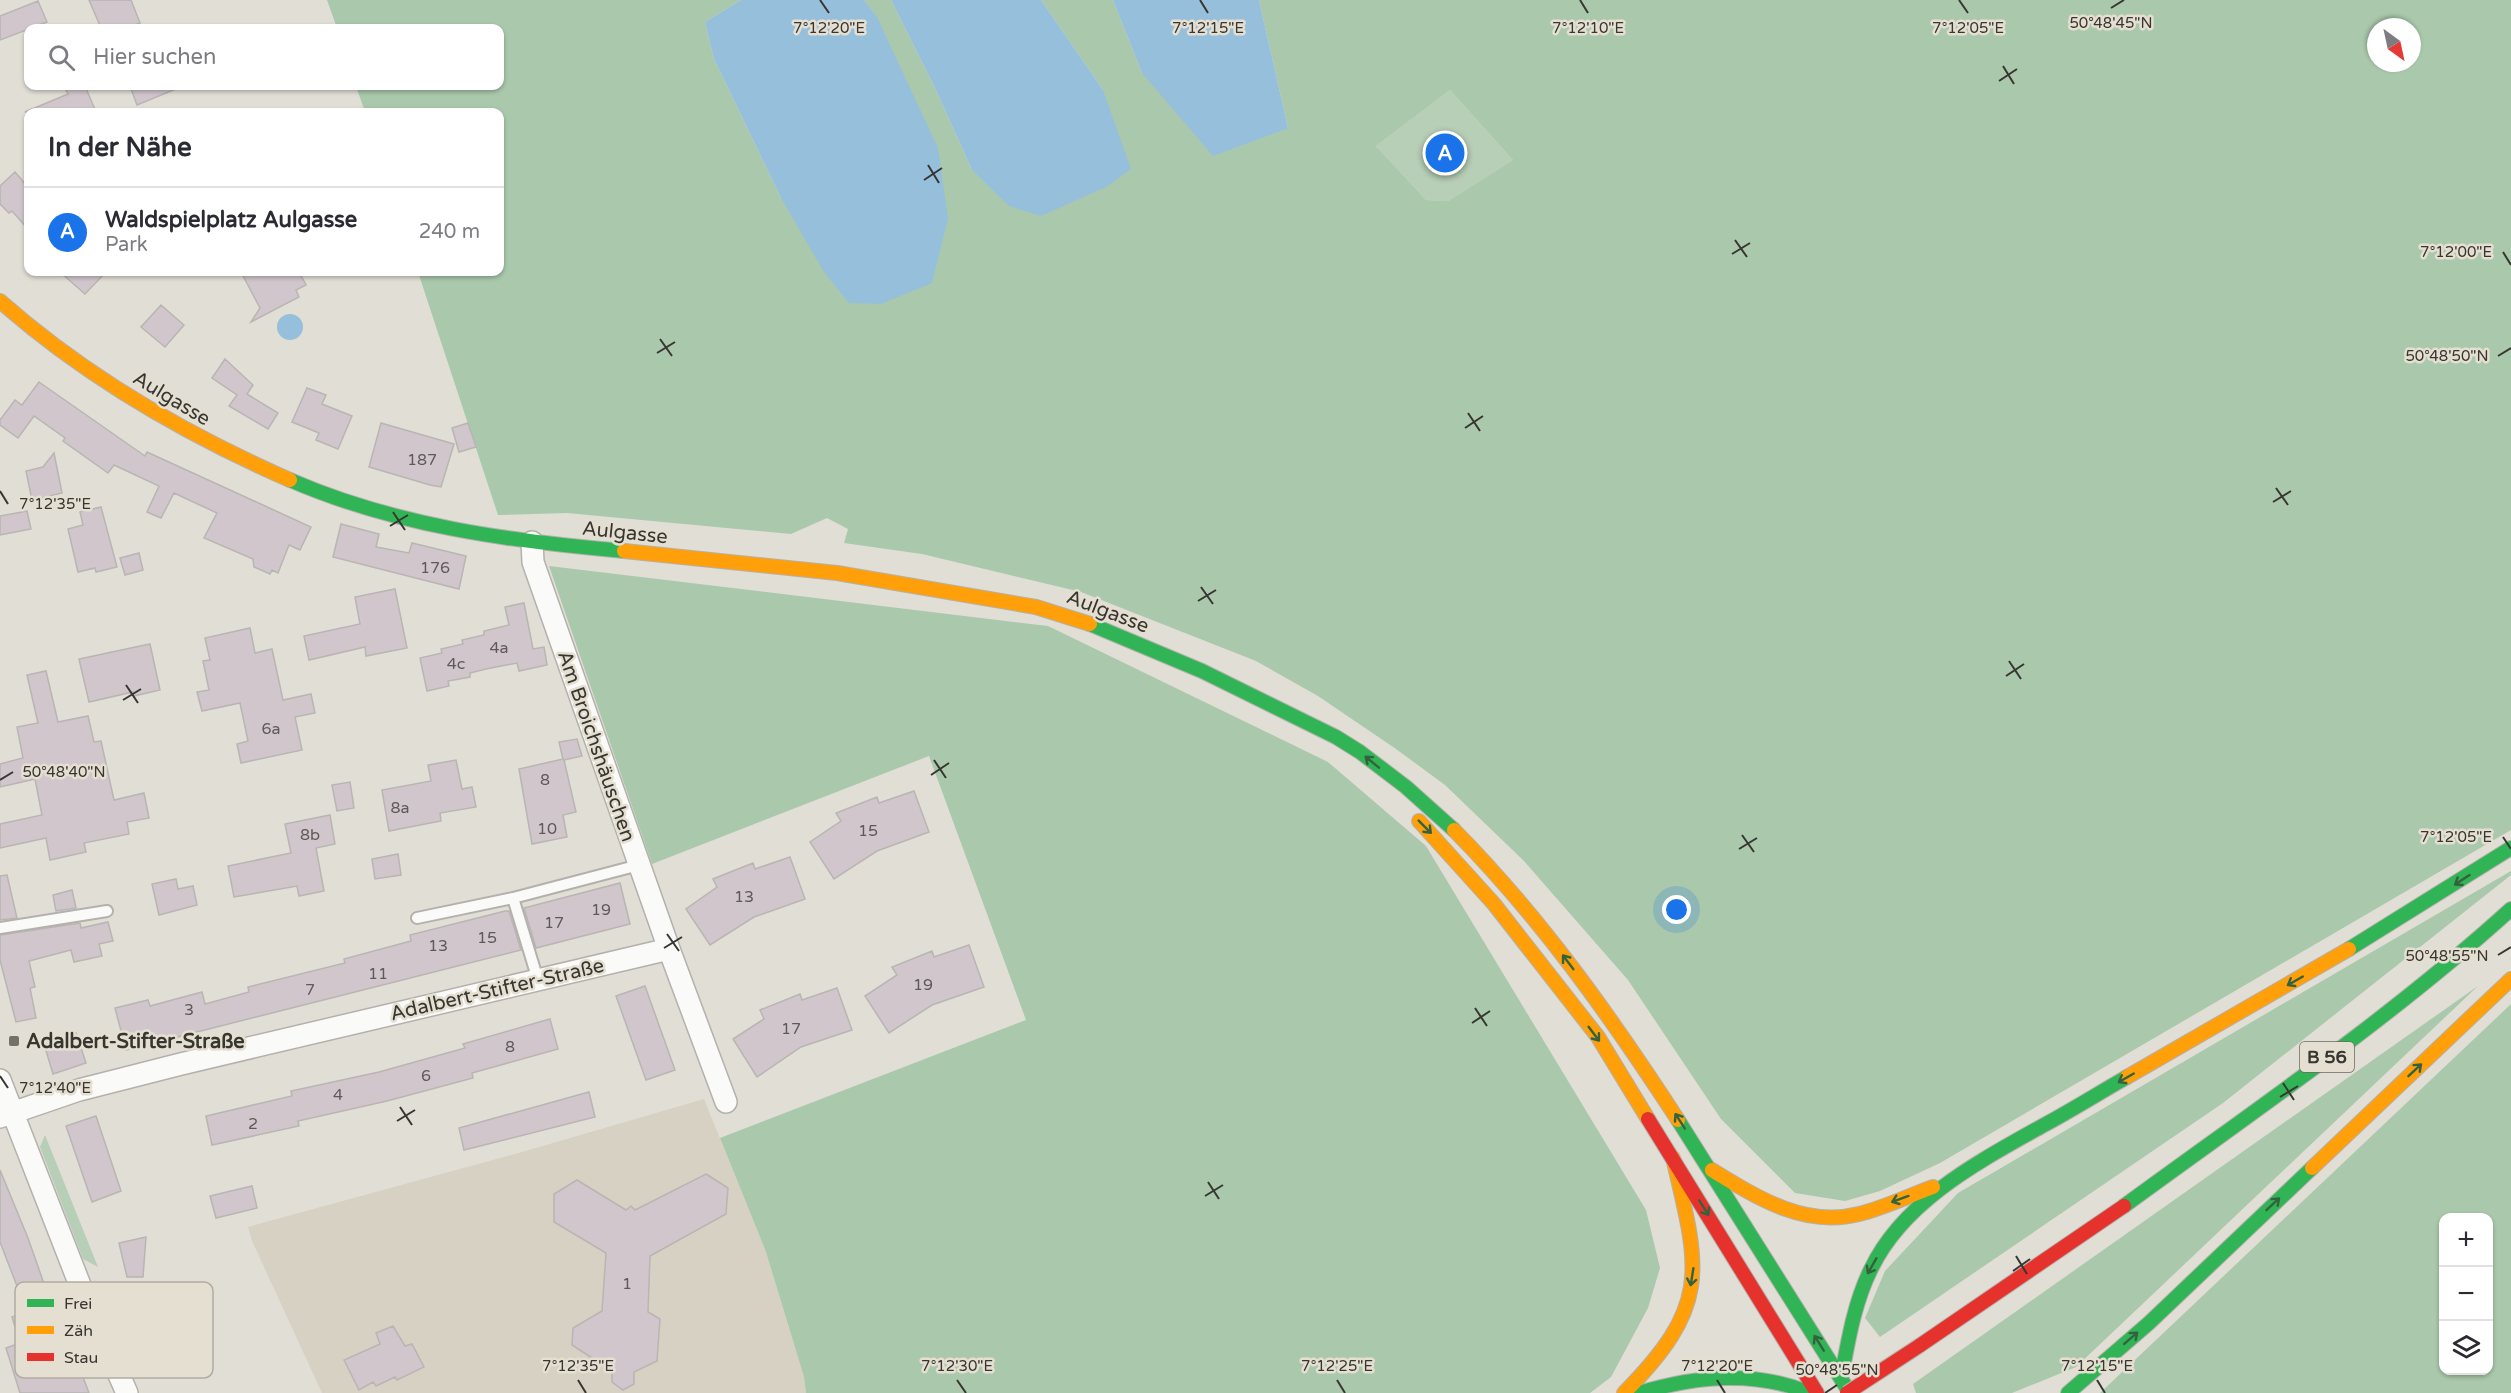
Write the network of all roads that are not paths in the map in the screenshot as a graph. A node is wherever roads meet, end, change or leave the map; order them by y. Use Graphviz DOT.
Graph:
graph roads {
  1 [pos="0,302"];
  2 [pos="532,542"];
  3 [pos="1283,710"];
  4 [pos="1345,759"];
  5 [pos="1406,810"];
  6 [pos="2511,848"];
  7 [pos="639,865"];
  8 [pos="513,898"];
  9 [pos="2511,909"];
  10 [pos="107,911"];
  11 [pos="2511,915"];
  12 [pos="417,918"];
  13 [pos="0,928"];
  14 [pos="2480,937"];
  15 [pos="669,949"];
  16 [pos="2511,979"];
  17 [pos="538,980"];
  18 [pos="0,1080"];
  19 [pos="726,1102"];
  20 [pos="6,1114"];
  21 [pos="1673,1158"];
  22 [pos="1712,1170"];
  23 [pos="1955,1179"];
  24 [pos="78,1282"];
  25 [pos="120,1378"];
  26 [pos="1841,1379"];
  27 [pos="2068,1392"];
  28 [pos="127,1393"];
  29 [pos="1624,1393"];
  30 [pos="1639,1393"];
  31 [pos="1810,1393"];
  32 [pos="1817,1393"];
  33 [pos="1848,1393"];
  1 -- 2 [label="main road, Aulgasse"];
  2 -- 3 [label="main road, Aulgasse"];
  2 -- 7 [label="street, Am Broichshäuschen"];
  3 -- 4 [label="main road"];
  22 -- 3 [label="main road, one-way"];
  5 -- 21 [label="main road, one-way"];
  6 -- 23 [label="main road, one-way"];
  7 -- 8 [label="lane"];
  7 -- 15 [label="street, Am Broichshäuschen"];
  8 -- 12 [label="lane"];
  8 -- 17 [label="lane"];
  9 -- 14 [label="main road, B 56"];
  10 -- 13 [label="lane"];
  11 -- 14 [label="main road, B 56"];
  14 -- 33 [label="main road, B 56, bridge"];
  15 -- 17 [label="street, Adalbert-Stifter-Straße"];
  15 -- 19 [label="street, Am Broichshäuschen"];
  27 -- 16 [label="main road, one-way"];
  17 -- 20 [label="street, Adalbert-Stifter-Straße"];
  18 -- 20 [label="street"];
  20 -- 24 [label="street"];
  21 -- 29 [label="main road, one-way"];
  21 -- 32 [label="main road, one-way"];
  23 -- 22 [label="main road, one-way"];
  26 -- 22 [label="main road, one-way"];
  23 -- 26 [label="main road, one-way"];
  25 -- 28 [label="street"];
  26 -- 33 [label="main road"];
  30 -- 31 [label="main road"];
}
